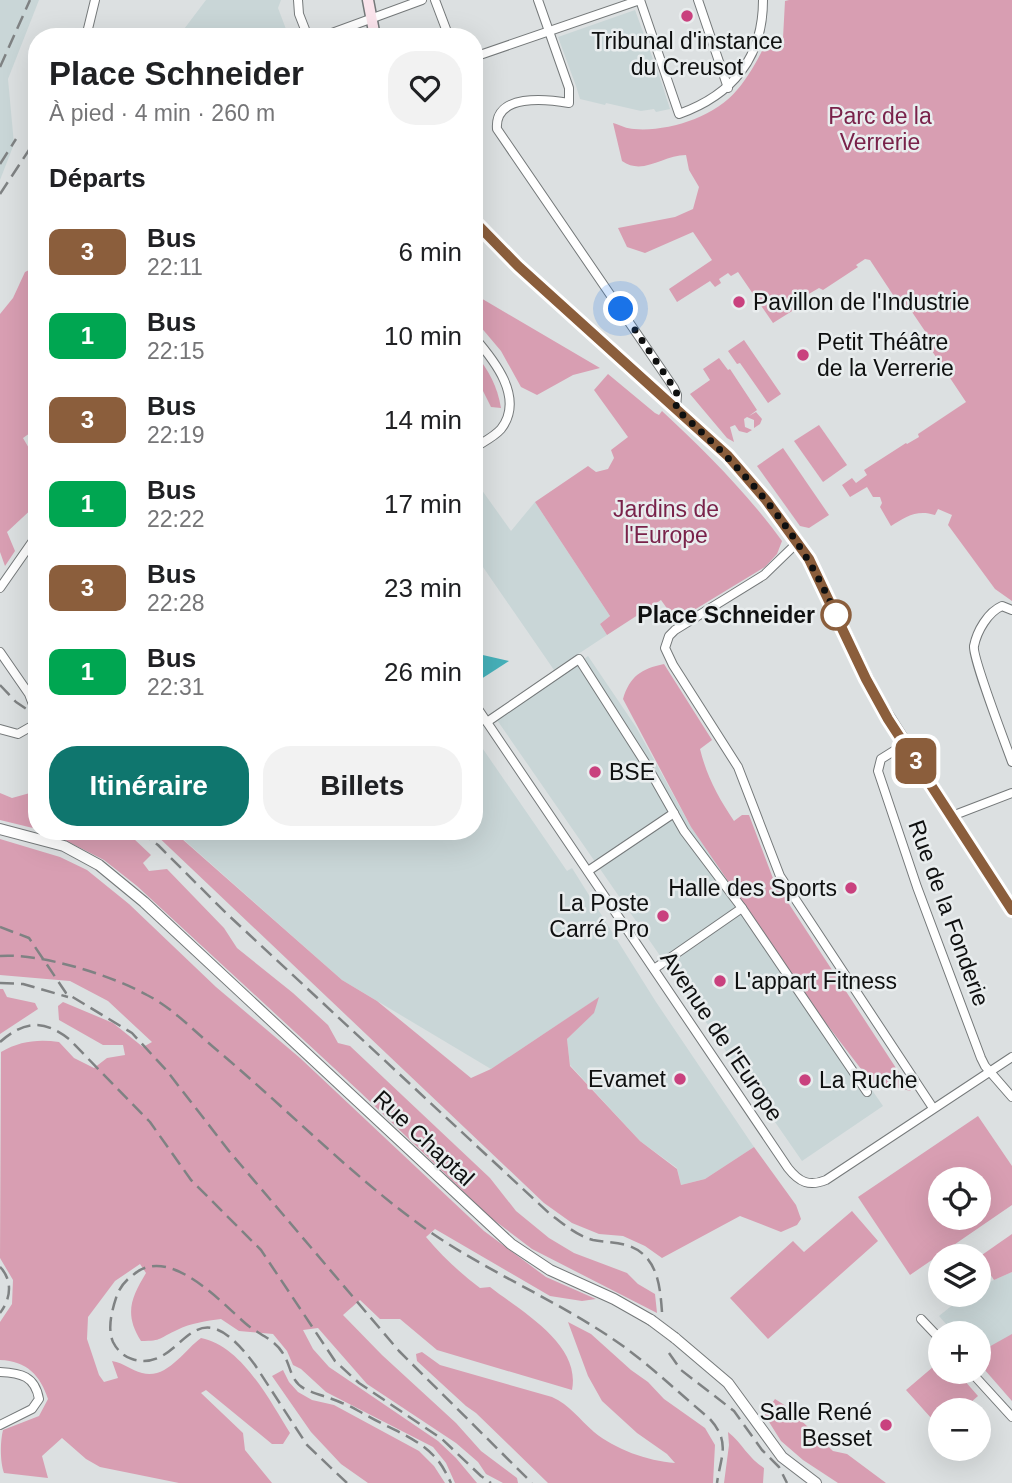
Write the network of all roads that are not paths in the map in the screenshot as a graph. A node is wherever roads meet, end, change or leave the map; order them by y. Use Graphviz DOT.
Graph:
graph roads {
  1 [pos="94,0"];
  2 [pos="298,0"];
  3 [pos="368,0"];
  4 [pos="422,0"];
  5 [pos="435,0"];
  6 [pos="538,0"];
  7 [pos="640,0"];
  8 [pos="698,0"];
  9 [pos="763,0"];
  10 [pos="371,19"];
  11 [pos="88,28"];
  12 [pos="304,28"];
  13 [pos="346,28"];
  14 [pos="373,28"];
  15 [pos="446,28"];
  16 [pos="549,31"];
  17 [pos="483,54"];
  18 [pos="728,88"];
  19 [pos="483,230"];
  20 [pos="483,349"];
  21 [pos="676,409"];
  22 [pos="483,442"];
  23 [pos="798,542"];
  24 [pos="28,548"];
  25 [pos="0,588"];
  26 [pos="1012,610"];
  27 [pos="0,652"];
  28 [pos="28,693"];
  29 [pos="483,716"];
  30 [pos="487,722"];
  31 [pos="28,728"];
  32 [pos="0,729"];
  33 [pos="905,744"];
  34 [pos="1012,762"];
  35 [pos="1012,793"];
  36 [pos="674,813"];
  37 [pos="952,816"];
  38 [pos="0,829"];
  39 [pos="28,836"];
  40 [pos="41,840"];
  41 [pos="588,871"];
  42 [pos="742,908"];
  43 [pos="1012,910"];
  44 [pos="654,969"];
  45 [pos="1012,1057"];
  46 [pos="989,1071"];
  47 [pos="867,1092"];
  48 [pos="1012,1097"];
  49 [pos="933,1108"];
  50 [pos="921,1319"];
  51 [pos="928,1326"];
  52 [pos="0,1372"];
  53 [pos="982,1384"];
  54 [pos="1012,1417"];
  55 [pos="0,1425"];
  56 [pos="816,1483"];
  1 -- 11 [label="street"];
  2 -- 12 [label="street"];
  3 -- 10 [label="main road"];
  4 -- 10 [label="street"];
  5 -- 15 [label="street"];
  6 -- 16 [label="street"];
  7 -- 16 [label="street"];
  7 -- 18 [label="street"];
  8 -- 18 [label="street"];
  9 -- 18 [label="street"];
  10 -- 13 [label="street"];
  10 -- 14 [label="main road"];
  16 -- 17 [label="street"];
  16 -- 21 [label="street"];
  19 -- 21 [label="main road"];
  20 -- 22 [label="street"];
  21 -- 23 [label="main road"];
  23 -- 33 [label="main road"];
  23 -- 49 [label="street"];
  24 -- 25 [label="street"];
  26 -- 34 [label="street"];
  27 -- 28 [label="street"];
  29 -- 30 [label="street, Avenue de l'Europe"];
  30 -- 36 [label="street"];
  30 -- 41 [label="street, Avenue de l'Europe"];
  31 -- 32 [label="street"];
  33 -- 37 [label="main road"];
  33 -- 46 [label="street, Rue de la Fonderie"];
  35 -- 37 [label="street"];
  36 -- 41 [label="street"];
  36 -- 42 [label="street"];
  37 -- 43 [label="main road"];
  38 -- 39 [label="street, Rue Chaptal, bridge"];
  40 -- 56 [label="street, Rue Chaptal, bridge"];
  41 -- 44 [label="street, Avenue de l'Europe"];
  42 -- 44 [label="street"];
  42 -- 47 [label="street"];
  44 -- 49 [label="street, Avenue de l'Europe"];
  45 -- 46 [label="street, Avenue de l'Europe"];
  46 -- 48 [label="street, Rue de la Fonderie"];
  46 -- 49 [label="street, Avenue de l'Europe"];
  50 -- 51 [label="street"];
  52 -- 55 [label="street"];
  53 -- 54 [label="street"];
}
